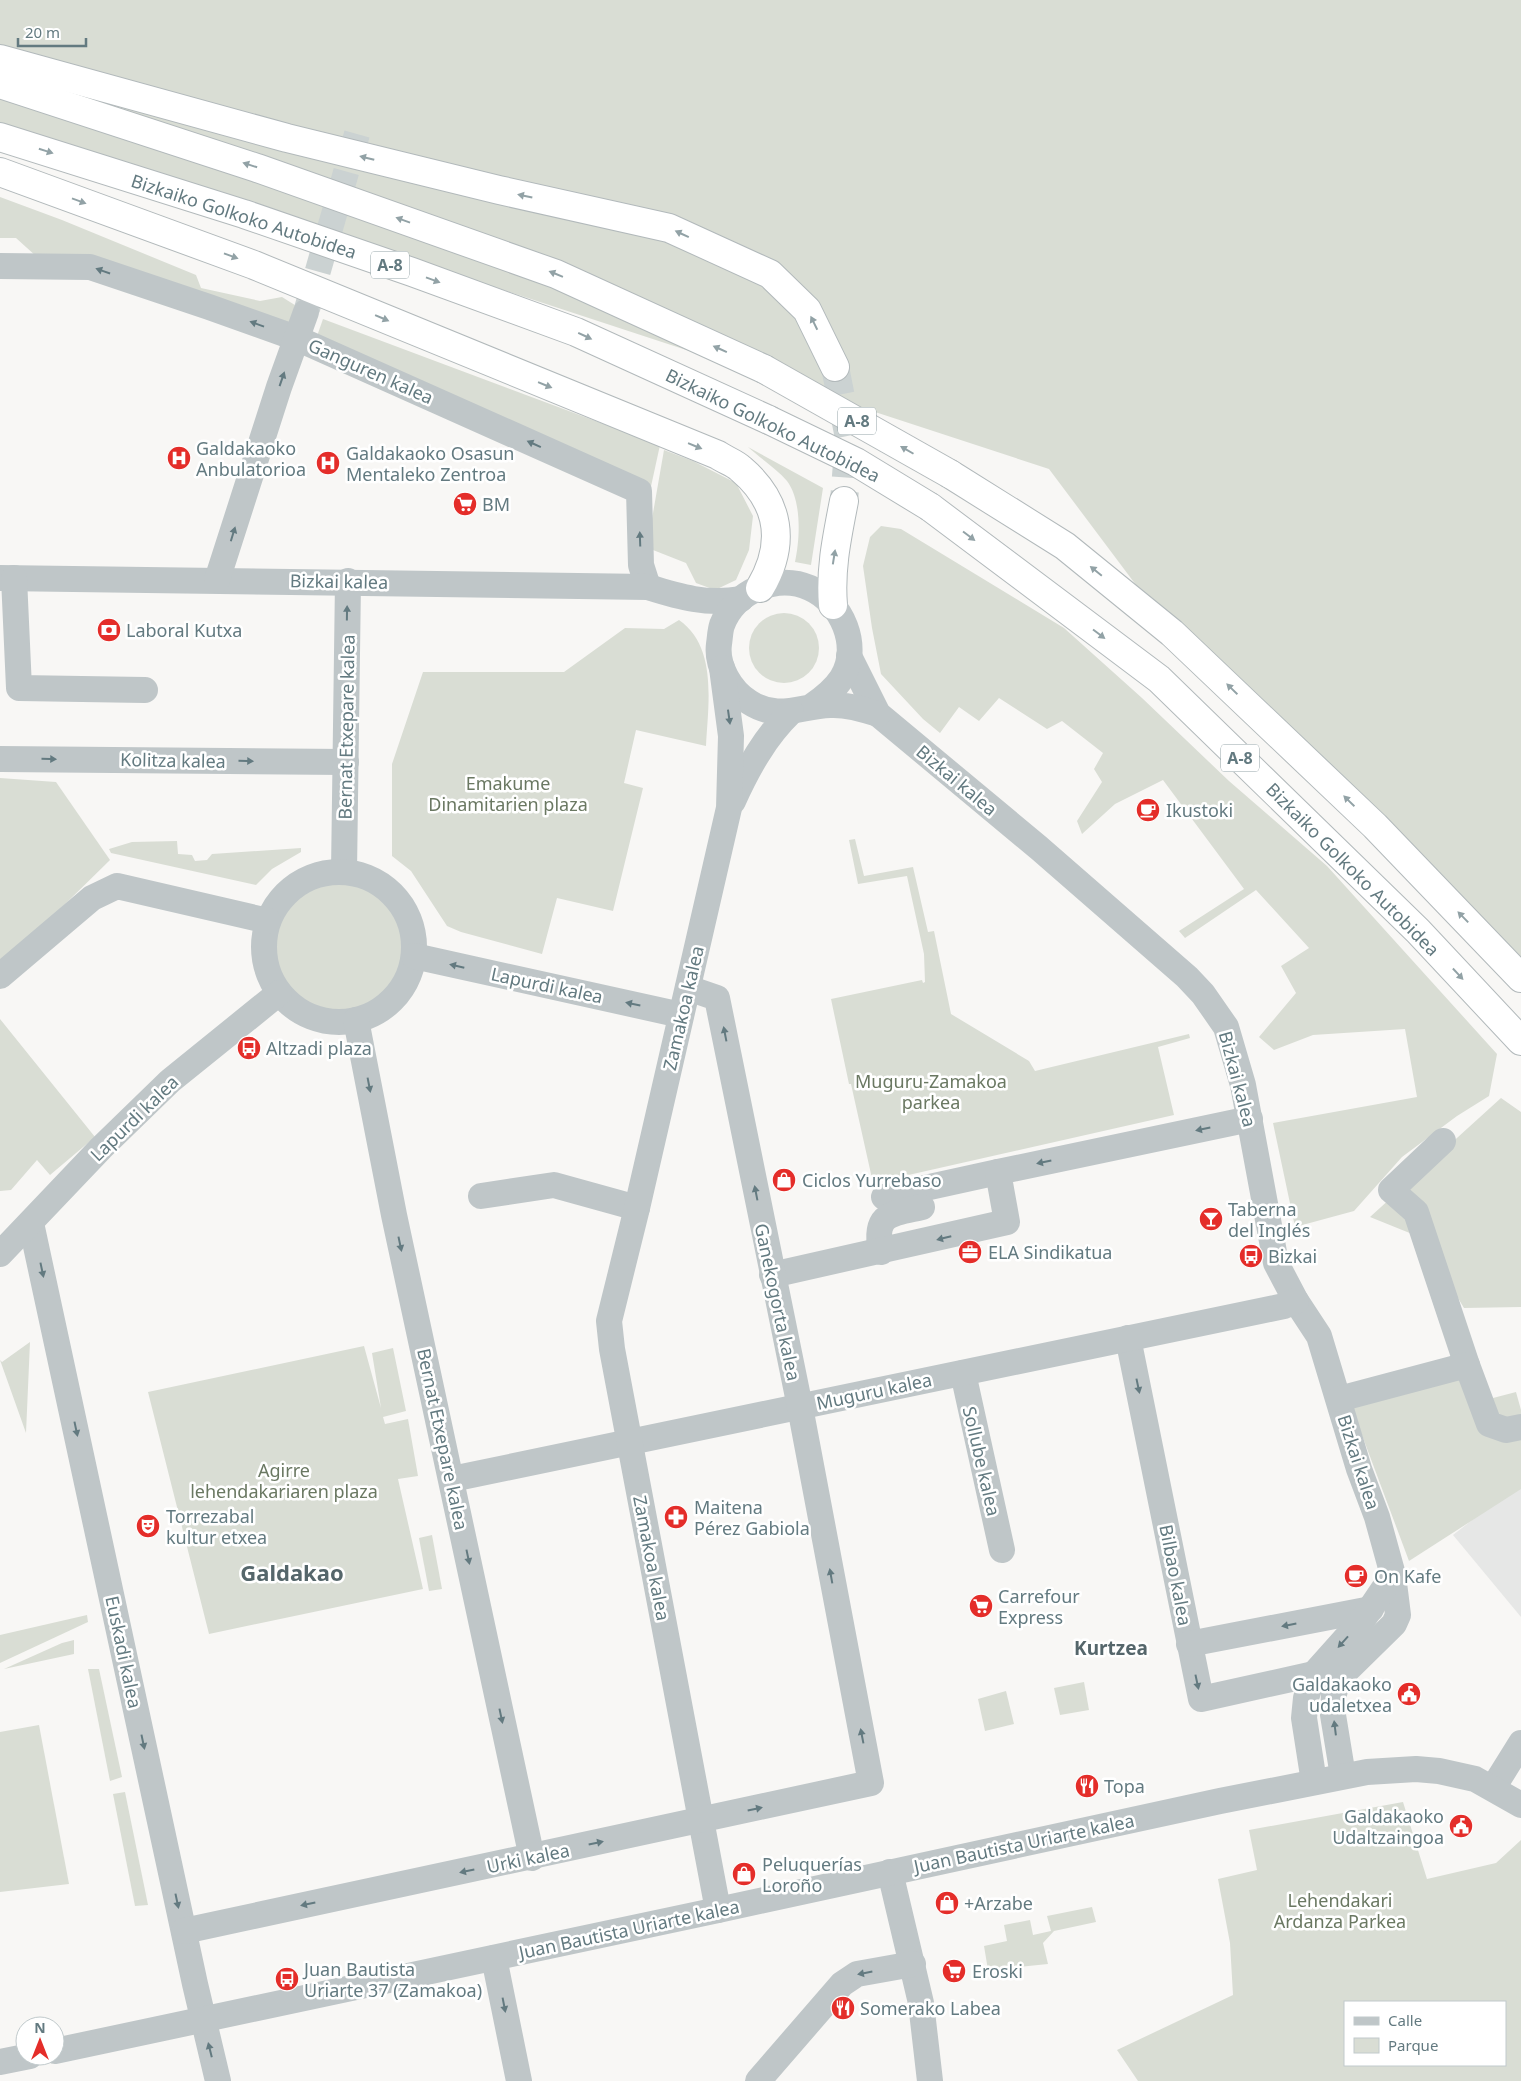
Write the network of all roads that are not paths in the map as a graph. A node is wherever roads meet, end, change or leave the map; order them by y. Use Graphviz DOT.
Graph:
graph roads {
  1 [pos="0,59"];
  2 [pos="0,84"];
  3 [pos="0,137"];
  4 [pos="0,172"];
  5 [pos="0,266"];
  6 [pos="306,312"];
  7 [pos="296,338"];
  8 [pos="835,367"];
  9 [pos="844,501"];
  10 [pos="7,578"];
  11 [pos="217,580"];
  12 [pos="348,581"];
  13 [pos="648,587"];
  14 [pos="750,594"];
  15 [pos="676,596"];
  16 [pos="833,605"];
  17 [pos="720,638"];
  18 [pos="849,656"];
  19 [pos="722,668"];
  20 [pos="145,690"];
  21 [pos="801,709"];
  22 [pos="878,714"];
  23 [pos="0,759"];
  24 [pos="346,762"];
  25 [pos="729,808"];
  26 [pos="344,872"];
  27 [pos="268,921"];
  28 [pos="414,956"];
  29 [pos="0,976"];
  30 [pos="1521,978"];
  31 [pos="688,988"];
  32 [pos="279,993"];
  33 [pos="681,1015"];
  34 [pos="356,1020"];
  35 [pos="1521,1041"];
  36 [pos="1250,1120"];
  37 [pos="1443,1141"];
  38 [pos="998,1172"];
  39 [pos="481,1196"];
  40 [pos="884,1197"];
  41 [pos="926,1207"];
  42 [pos="637,1208"];
  43 [pos="31,1223"];
  44 [pos="881,1252"];
  45 [pos="0,1254"];
  46 [pos="772,1276"];
  47 [pos="1296,1301"];
  48 [pos="1128,1338"];
  49 [pos="1468,1365"];
  50 [pos="963,1372"];
  51 [pos="1339,1399"];
  52 [pos="800,1406"];
  53 [pos="1521,1426"];
  54 [pos="630,1442"];
  55 [pos="452,1479"];
  56 [pos="1002,1550"];
  57 [pos="1393,1575"];
  58 [pos="1371,1609"];
  59 [pos="1189,1644"];
  60 [pos="1314,1674"];
  61 [pos="1521,1744"];
  62 [pos="1343,1776"];
  63 [pos="1314,1782"];
  64 [pos="871,1784"];
  65 [pos="1493,1788"];
  66 [pos="1521,1805"];
  67 [pos="702,1820"];
  68 [pos="532,1858"];
  69 [pos="890,1872"];
  70 [pos="718,1910"];
  71 [pos="184,1931"];
  72 [pos="494,1958"];
  73 [pos="913,1964"];
  74 [pos="203,2020"];
  75 [pos="65,2049"];
  76 [pos="15,2059"];
  77 [pos="0,2062"];
  78 [pos="218,2081"];
  79 [pos="519,2081"];
  80 [pos="758,2081"];
  81 [pos="930,2081"];
  8 -- 1 [label="highway, one-way"];
  30 -- 2 [label="highway, A-8, one-way, bridge"];
  3 -- 35 [label="highway, Bizkaiko Golkoko Autobidea / A-8, one-way, bridge"];
  4 -- 14 [label="highway, one-way"];
  7 -- 5 [label="street, Ganguren kalea, one-way"];
  6 -- 7 [label="street"];
  11 -- 7 [label="street, one-way"];
  13 -- 7 [label="street, Ganguren kalea, one-way"];
  16 -- 9 [label="highway, one-way"];
  10 -- 11 [label="street, Bizkai kalea"];
  10 -- 20 [label="street"];
  11 -- 12 [label="street, Bizkai kalea"];
  12 -- 13 [label="street, Bizkai kalea"];
  24 -- 12 [label="street, Bernat Etxepare kalea, one-way"];
  13 -- 15 [label="street, Bizkai kalea"];
  14 -- 15 [label="street, Bizkai kalea"];
  14 -- 16 [label="street, Bizkai kalea"];
  14 -- 17 [label="street, Bizkai kalea"];
  15 -- 17 [label="street, Bizkai kalea"];
  16 -- 18 [label="street, Bizkai kalea"];
  17 -- 19 [label="street, Bizkai kalea"];
  18 -- 21 [label="street, Bizkai kalea"];
  18 -- 22 [label="street, Bizkai kalea"];
  19 -- 21 [label="street, Bizkai kalea"];
  19 -- 25 [label="street, Zamakoa kalea, one-way"];
  21 -- 22 [label="street, Bizkai kalea"];
  21 -- 25 [label="street, Zamakoa kalea"];
  22 -- 36 [label="street, Bizkai kalea"];
  23 -- 24 [label="street, Kolitza kalea, one-way"];
  24 -- 26 [label="street, Bernat Etxepare kalea"];
  25 -- 31 [label="street, Zamakoa kalea"];
  26 -- 27 [label="street"];
  26 -- 28 [label="street"];
  27 -- 29 [label="street"];
  27 -- 32 [label="street"];
  33 -- 28 [label="street, Lapurdi kalea, one-way"];
  28 -- 34 [label="street"];
  31 -- 33 [label="street, Zamakoa kalea"];
  46 -- 31 [label="street, Ganekogorta kalea, one-way"];
  32 -- 34 [label="street"];
  32 -- 43 [label="street, Lapurdi kalea"];
  33 -- 42 [label="street, Zamakoa kalea"];
  34 -- 55 [label="street, Bernat Etxepare kalea, one-way"];
  36 -- 38 [label="street, one-way"];
  36 -- 47 [label="street, Bizkai kalea"];
  37 -- 49 [label="street"];
  38 -- 40 [label="street"];
  38 -- 44 [label="street, one-way"];
  39 -- 42 [label="street"];
  41 -- 44 [label="street"];
  42 -- 54 [label="street, Zamakoa kalea"];
  43 -- 45 [label="street, Lapurdi kalea"];
  43 -- 71 [label="street, Euskadi kalea, one-way"];
  44 -- 46 [label="street"];
  46 -- 52 [label="street, Ganekogorta kalea"];
  47 -- 48 [label="street, Muguru kalea"];
  47 -- 51 [label="street, Bizkai kalea"];
  48 -- 50 [label="street, Muguru kalea"];
  48 -- 59 [label="street, Bilbao kalea, one-way"];
  49 -- 51 [label="street"];
  49 -- 53 [label="street"];
  50 -- 52 [label="street, Muguru kalea"];
  50 -- 56 [label="street, Sollube kalea"];
  51 -- 57 [label="street, Bizkai kalea"];
  52 -- 54 [label="street, Muguru kalea"];
  64 -- 52 [label="street, Ganekogorta kalea, one-way"];
  54 -- 55 [label="street, Muguru kalea"];
  54 -- 67 [label="street, Zamakoa kalea"];
  55 -- 68 [label="street, Bernat Etxepare kalea, one-way"];
  57 -- 58 [label="street"];
  62 -- 57 [label="street, Bizkai kalea, one-way"];
  58 -- 59 [label="street, one-way"];
  58 -- 60 [label="street, one-way"];
  59 -- 60 [label="street, Bilbao kalea, one-way"];
  60 -- 63 [label="street"];
  61 -- 65 [label="street"];
  62 -- 63 [label="street, Juan Bautista Uriarte kalea"];
  62 -- 65 [label="street, Juan Bautista Uriarte kalea"];
  63 -- 69 [label="street, Juan Bautista Uriarte kalea"];
  67 -- 64 [label="street, Urki kalea, one-way"];
  65 -- 66 [label="street, Juan Bautista Uriarte kalea"];
  68 -- 67 [label="street, Urki kalea, one-way"];
  67 -- 70 [label="street, Zamakoa kalea"];
  68 -- 71 [label="street, Urki kalea, one-way"];
  69 -- 70 [label="street, Juan Bautista Uriarte kalea"];
  69 -- 73 [label="street"];
  70 -- 72 [label="street, Juan Bautista Uriarte kalea"];
  71 -- 74 [label="street, Euskadi kalea"];
  72 -- 74 [label="street, Juan Bautista Uriarte kalea"];
  72 -- 79 [label="street, one-way"];
  73 -- 80 [label="street, one-way"];
  73 -- 81 [label="street"];
  74 -- 75 [label="street, Juan Bautista Uriarte kalea"];
  78 -- 74 [label="street, Euskadi kalea, one-way"];
  76 -- 77 [label="street"];
}
